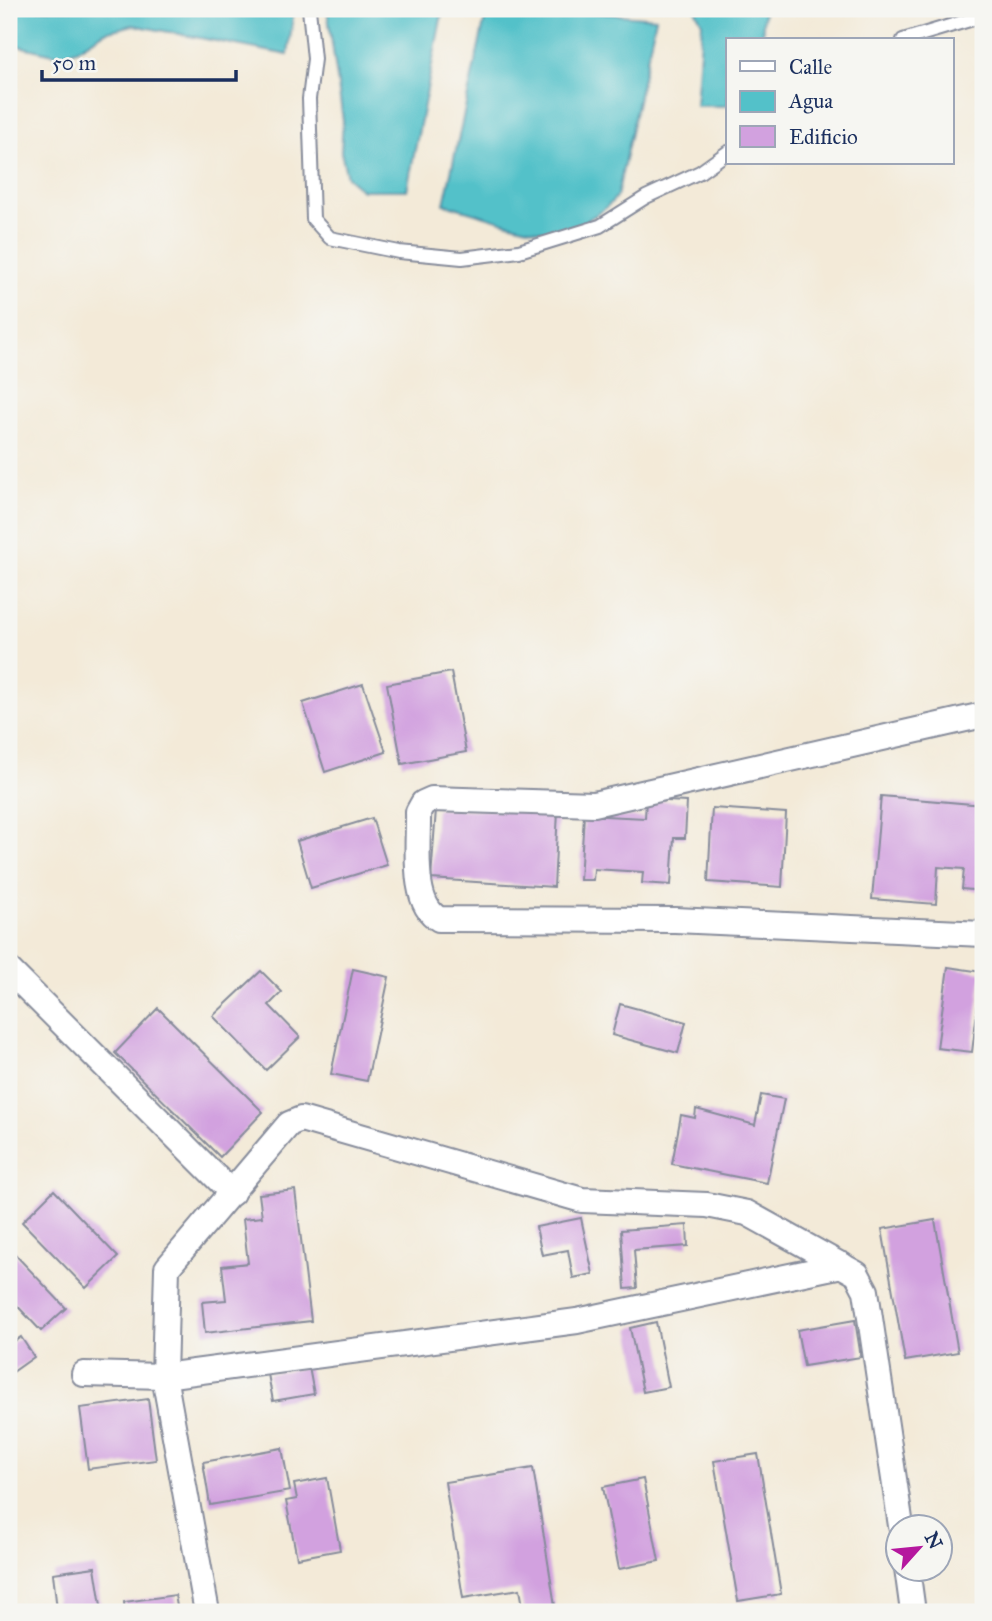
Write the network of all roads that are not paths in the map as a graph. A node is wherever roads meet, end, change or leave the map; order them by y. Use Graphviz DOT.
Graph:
graph roads {
  1 [pos="309,9"];
  2 [pos="983,16"];
  3 [pos="910,38"];
  4 [pos="726,153"];
  5 [pos="983,715"];
  6 [pos="983,934"];
  7 [pos="9,970"];
  8 [pos="232,1193"];
  9 [pos="842,1265"];
  10 [pos="84,1374"];
  11 [pos="164,1376"];
  12 [pos="899,1512"];
  13 [pos="909,1582"];
  14 [pos="207,1612"];
  15 [pos="913,1612"];
  1 -- 4 [label="lane"];
  2 -- 3 [label="lane"];
  5 -- 6 [label="street"];
  7 -- 8 [label="street"];
  8 -- 9 [label="street"];
  8 -- 11 [label="street"];
  9 -- 11 [label="street"];
  9 -- 12 [label="street"];
  10 -- 11 [label="street"];
  11 -- 14 [label="street"];
  13 -- 15 [label="street"];
}
